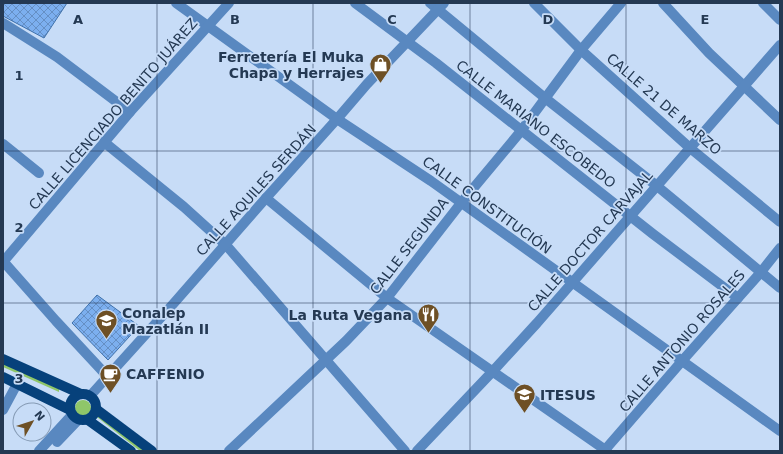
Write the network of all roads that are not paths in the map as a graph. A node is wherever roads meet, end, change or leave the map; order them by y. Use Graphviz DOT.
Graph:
graph roads {
  1 [pos="176,3"];
  2 [pos="229,3"];
  3 [pos="355,3"];
  4 [pos="534,3"];
  5 [pos="621,3"];
  6 [pos="663,3"];
  7 [pos="763,3"];
  8 [pos="437,5"];
  9 [pos="780,20"];
  10 [pos="3,23"];
  11 [pos="208,27"];
  12 [pos="407,42"];
  13 [pos="780,45"];
  14 [pos="581,50"];
  15 [pos="744,87"];
  16 [pos="545,98"];
  17 [pos="130,112"];
  18 [pos="337,119"];
  19 [pos="780,120"];
  20 [pos="521,131"];
  21 [pos="104,142"];
  22 [pos="3,144"];
  23 [pos="690,148"];
  24 [pos="39,173"];
  25 [pos="657,186"];
  26 [pos="266,198"];
  27 [pos="461,203"];
  28 [pos="630,216"];
  29 [pos="780,222"];
  30 [pos="226,244"];
  31 [pos="780,248"];
  32 [pos="3,262"];
  33 [pos="761,272"];
  34 [pos="571,282"];
  35 [pos="780,288"];
  36 [pos="387,298"];
  37 [pos="738,298"];
  38 [pos="3,359"];
  39 [pos="325,359"];
  40 [pos="682,361"];
  41 [pos="493,371"];
  42 [pos="3,377"];
  43 [pos="108,377"];
  44 [pos="17,384"];
  45 [pos="85,395"];
  46 [pos="3,410"];
  47 [pos="96,410"];
  48 [pos="77,416"];
  49 [pos="780,431"];
  50 [pos="39,451"];
  51 [pos="49,451"];
  52 [pos="132,451"];
  53 [pos="152,451"];
  54 [pos="229,451"];
  55 [pos="404,451"];
  56 [pos="417,451"];
  57 [pos="605,451"];
  1 -- 11 [label="street, CALLE CONSTITUCIÓN"];
  2 -- 11 [label="street, CALLE LICENCIADO BENITO JUÁREZ"];
  3 -- 12 [label="street, CALLE MARIANO ESCOBEDO"];
  4 -- 14 [label="street, CALLE 21 DE MARZO"];
  5 -- 14 [label="street, CALLE SEGUNDA"];
  6 -- 15 [label="street"];
  7 -- 9 [label="street"];
  8 -- 12 [label="street, CALLE AQUILES SERDÁN"];
  8 -- 16 [label="street"];
  10 -- 17 [label="street"];
  11 -- 17 [label="street, CALLE LICENCIADO BENITO JUÁREZ"];
  11 -- 18 [label="street, CALLE CONSTITUCIÓN"];
  12 -- 18 [label="street, CALLE AQUILES SERDÁN"];
  12 -- 20 [label="street, CALLE MARIANO ESCOBEDO"];
  13 -- 15 [label="street, CALLE DOCTOR CARVAJAL"];
  14 -- 16 [label="street, CALLE SEGUNDA"];
  14 -- 23 [label="street, CALLE 21 DE MARZO"];
  15 -- 19 [label="street"];
  15 -- 23 [label="street, CALLE DOCTOR CARVAJAL"];
  16 -- 20 [label="street, CALLE SEGUNDA"];
  16 -- 25 [label="street"];
  17 -- 21 [label="street, CALLE LICENCIADO BENITO JUÁREZ"];
  18 -- 26 [label="street, CALLE AQUILES SERDÁN"];
  18 -- 27 [label="street, CALLE CONSTITUCIÓN"];
  20 -- 27 [label="street, CALLE SEGUNDA"];
  20 -- 28 [label="street, CALLE MARIANO ESCOBEDO"];
  21 -- 30 [label="street"];
  21 -- 32 [label="street, CALLE LICENCIADO BENITO JUÁREZ"];
  22 -- 24 [label="street"];
  23 -- 25 [label="street, CALLE DOCTOR CARVAJAL"];
  23 -- 29 [label="street, CALLE 21 DE MARZO"];
  25 -- 28 [label="street, CALLE DOCTOR CARVAJAL"];
  25 -- 33 [label="street"];
  26 -- 30 [label="street, CALLE AQUILES SERDÁN"];
  26 -- 36 [label="street"];
  27 -- 34 [label="street, CALLE CONSTITUCIÓN"];
  27 -- 36 [label="street, CALLE SEGUNDA"];
  28 -- 34 [label="street, CALLE DOCTOR CARVAJAL"];
  28 -- 37 [label="street, CALLE MARIANO ESCOBEDO"];
  30 -- 39 [label="street"];
  30 -- 43 [label="street, CALLE AQUILES SERDÁN"];
  31 -- 33 [label="street, CALLE ANTONIO ROSALES"];
  32 -- 43 [label="street"];
  33 -- 35 [label="street"];
  33 -- 37 [label="street, CALLE ANTONIO ROSALES"];
  34 -- 40 [label="street, CALLE CONSTITUCIÓN"];
  34 -- 41 [label="street, CALLE DOCTOR CARVAJAL"];
  36 -- 39 [label="street, CALLE SEGUNDA"];
  36 -- 41 [label="street"];
  37 -- 40 [label="street, CALLE ANTONIO ROSALES"];
  38 -- 45 [label="main road"];
  39 -- 54 [label="street, CALLE SEGUNDA"];
  39 -- 55 [label="street"];
  40 -- 49 [label="street, CALLE CONSTITUCIÓN"];
  40 -- 57 [label="street, CALLE ANTONIO ROSALES"];
  41 -- 56 [label="street, CALLE DOCTOR CARVAJAL"];
  41 -- 57 [label="street"];
  42 -- 44 [label="main road"];
  43 -- 45 [label="street, CALLE AQUILES SERDÁN"];
  44 -- 46 [label="street"];
  44 -- 48 [label="main road"];
  45 -- 47 [label="main road"];
  45 -- 48 [label="main road"];
  47 -- 48 [label="main road"];
  47 -- 53 [label="main road"];
  48 -- 50 [label="street"];
  48 -- 51 [label="street"];
  48 -- 52 [label="main road"];
}
